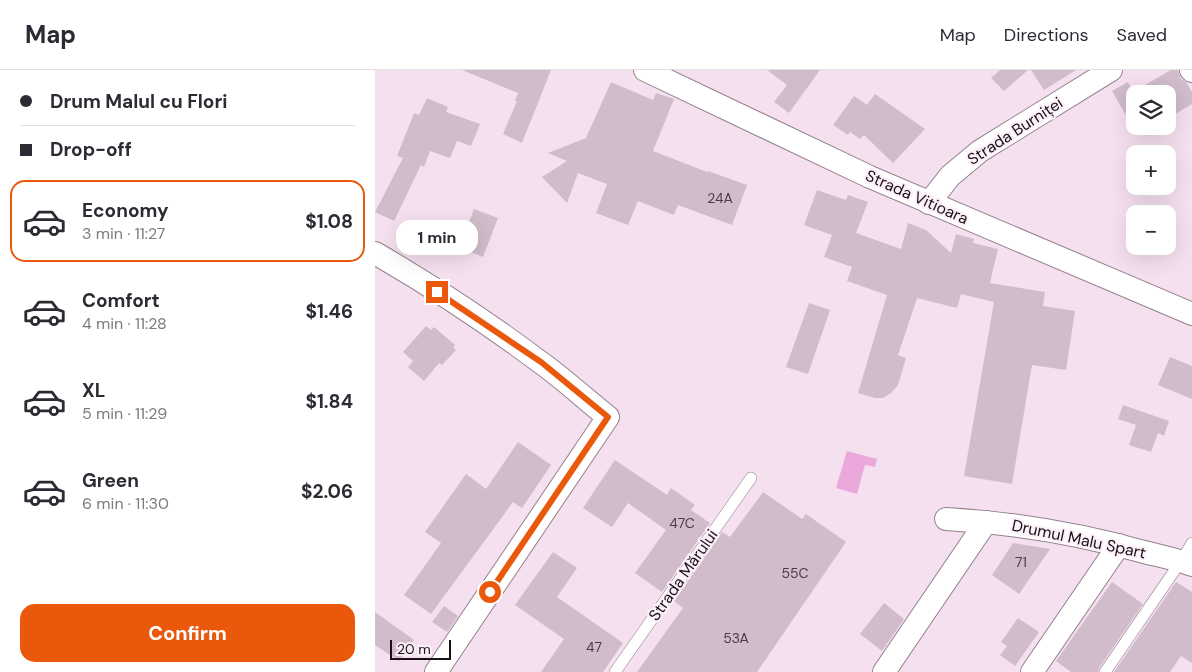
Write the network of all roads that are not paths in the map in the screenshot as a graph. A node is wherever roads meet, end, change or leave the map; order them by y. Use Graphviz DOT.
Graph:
graph roads {
  1 [pos="645,70"];
  2 [pos="1102,72"];
  3 [pos="929,203"];
  4 [pos="375,253"];
  5 [pos="1192,314"];
  6 [pos="751,478"];
  7 [pos="946,519"];
  8 [pos="986,522"];
  9 [pos="1119,545"];
  10 [pos="1188,556"];
  11 [pos="436,672"];
  12 [pos="615,672"];
  13 [pos="884,672"];
  14 [pos="1032,672"];
  15 [pos="1105,672"];
  1 -- 3 [label="street, Strada Vitioara"];
  2 -- 3 [label="street, Strada Burniței"];
  3 -- 5 [label="street, Strada Vitioara"];
  4 -- 11 [label="street"];
  6 -- 12 [label="lane, Strada Mărului"];
  7 -- 8 [label="street, Drumul Malu Spart"];
  8 -- 9 [label="street, Drumul Malu Spart"];
  8 -- 13 [label="street"];
  9 -- 10 [label="street, Drumul Malu Spart"];
  9 -- 14 [label="street"];
  10 -- 15 [label="lane, Drumul Malu Spart"];
}
